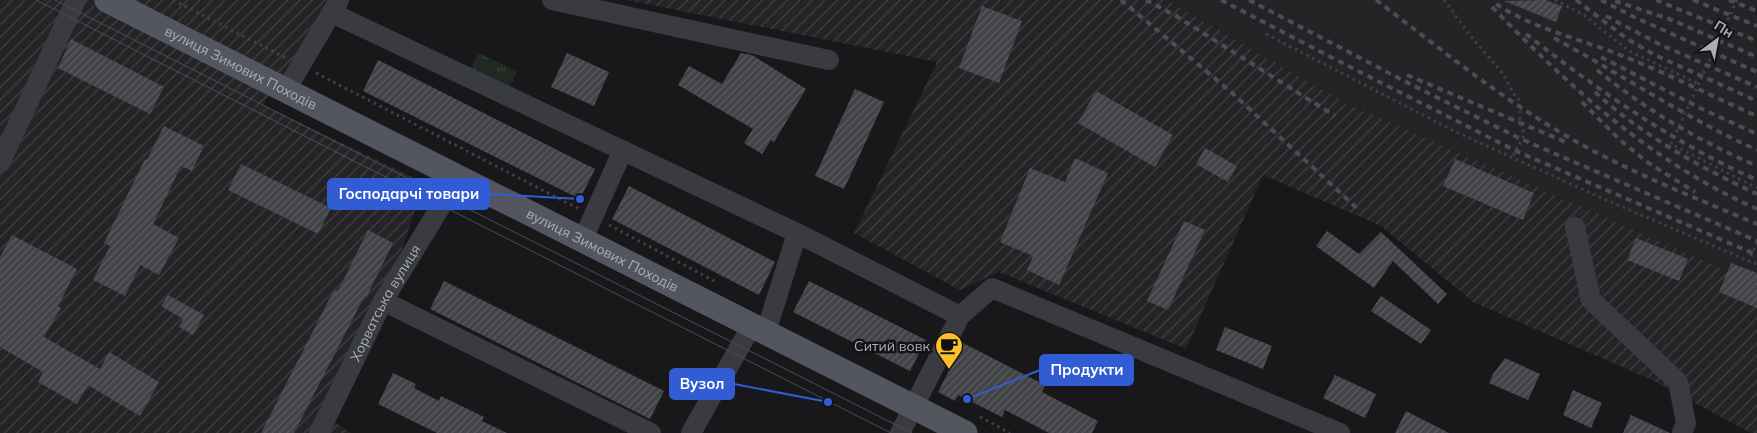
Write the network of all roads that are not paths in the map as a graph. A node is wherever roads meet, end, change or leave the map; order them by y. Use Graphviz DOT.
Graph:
graph roads {
  1 [pos="76,0"];
  2 [pos="107,0"];
  3 [pos="552,0"];
  4 [pos="335,6"];
  5 [pos="830,60"];
  6 [pos="286,90"];
  7 [pos="623,150"];
  8 [pos="0,163"];
  9 [pos="457,176"];
  10 [pos="1575,227"];
  11 [pos="797,233"];
  12 [pos="583,239"];
  13 [pos="384,301"];
  14 [pos="960,316"];
  15 [pos="759,328"];
  16 [pos="913,407"];
  17 [pos="319,433"];
  18 [pos="651,433"];
  19 [pos="691,433"];
  20 [pos="900,433"];
  21 [pos="965,433"];
  22 [pos="1340,433"];
  23 [pos="1682,433"];
  1 -- 8 [label="street"];
  2 -- 6 [label="main road, вулиця Зимових Походів"];
  3 -- 5 [label="street"];
  4 -- 6 [label="street"];
  4 -- 7 [label="street"];
  6 -- 9 [label="main road, вулиця Зимових Походів"];
  7 -- 11 [label="street"];
  7 -- 12 [label="street"];
  9 -- 12 [label="main road, вулиця Зимових Походів"];
  9 -- 13 [label="street, Хорватська вулиця"];
  10 -- 23 [label="street"];
  11 -- 14 [label="street"];
  11 -- 15 [label="street"];
  12 -- 15 [label="main road, вулиця Зимових Походів"];
  13 -- 17 [label="street, Хорватська вулиця"];
  13 -- 18 [label="street"];
  14 -- 16 [label="street"];
  14 -- 22 [label="street"];
  15 -- 16 [label="main road, вулиця Зимових Походів"];
  15 -- 19 [label="street"];
  16 -- 20 [label="street"];
  16 -- 21 [label="main road, вулиця Зимових Походів"];
}
